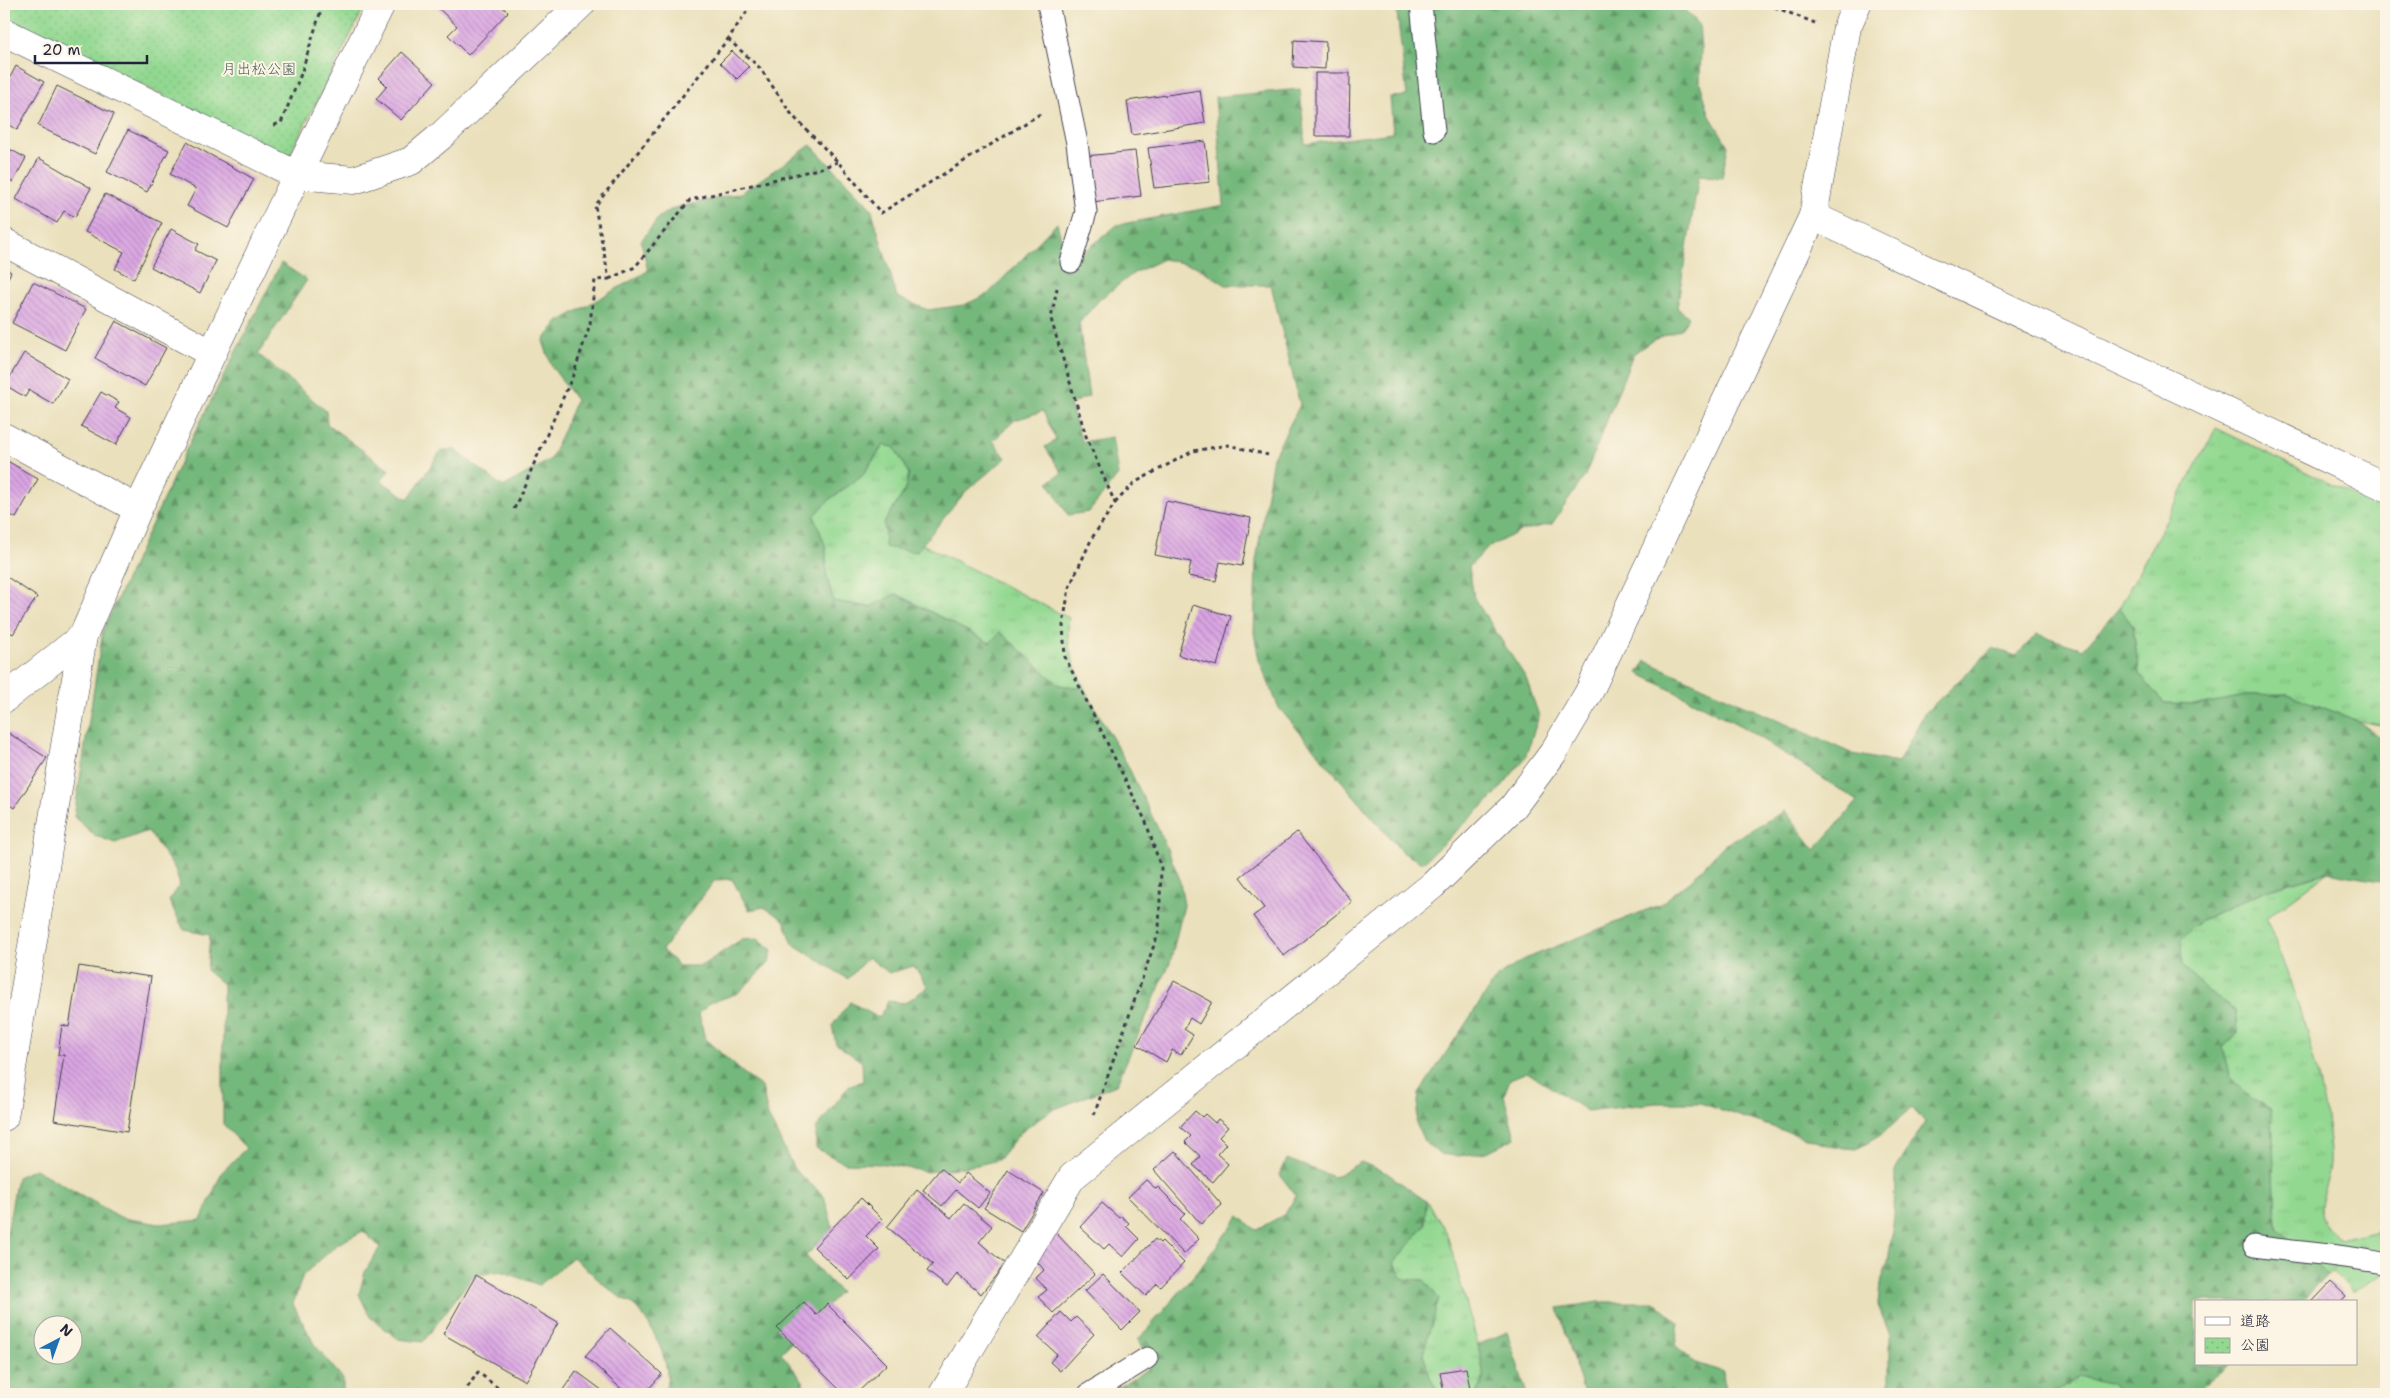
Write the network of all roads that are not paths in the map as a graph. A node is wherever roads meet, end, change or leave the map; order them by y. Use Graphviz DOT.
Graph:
graph roads {
  1 [pos="382,4"];
  2 [pos="581,4"];
  3 [pos="1048,4"];
  4 [pos="1421,4"];
  5 [pos="1857,4"];
  6 [pos="4,32"];
  7 [pos="1434,131"];
  8 [pos="297,175"];
  9 [pos="1814,216"];
  10 [pos="4,242"];
  11 [pos="1071,262"];
  12 [pos="211,353"];
  13 [pos="4,437"];
  14 [pos="2386,487"];
  15 [pos="138,509"];
  16 [pos="83,636"];
  17 [pos="4,700"];
  18 [pos="4,1117"];
  19 [pos="2254,1246"];
  20 [pos="2386,1264"];
  21 [pos="1147,1358"];
  22 [pos="950,1391"];
  23 [pos="1089,1394"];
  1 -- 8 [label="street"];
  2 -- 8 [label="street"];
  3 -- 11 [label="lane"];
  4 -- 7 [label="lane"];
  5 -- 9 [label="street"];
  6 -- 8 [label="street"];
  8 -- 12 [label="street"];
  9 -- 14 [label="street"];
  9 -- 22 [label="street"];
  10 -- 12 [label="street"];
  12 -- 15 [label="street"];
  13 -- 15 [label="street"];
  15 -- 16 [label="street"];
  16 -- 17 [label="street"];
  16 -- 18 [label="street"];
  19 -- 20 [label="lane"];
  21 -- 23 [label="lane"];
}
